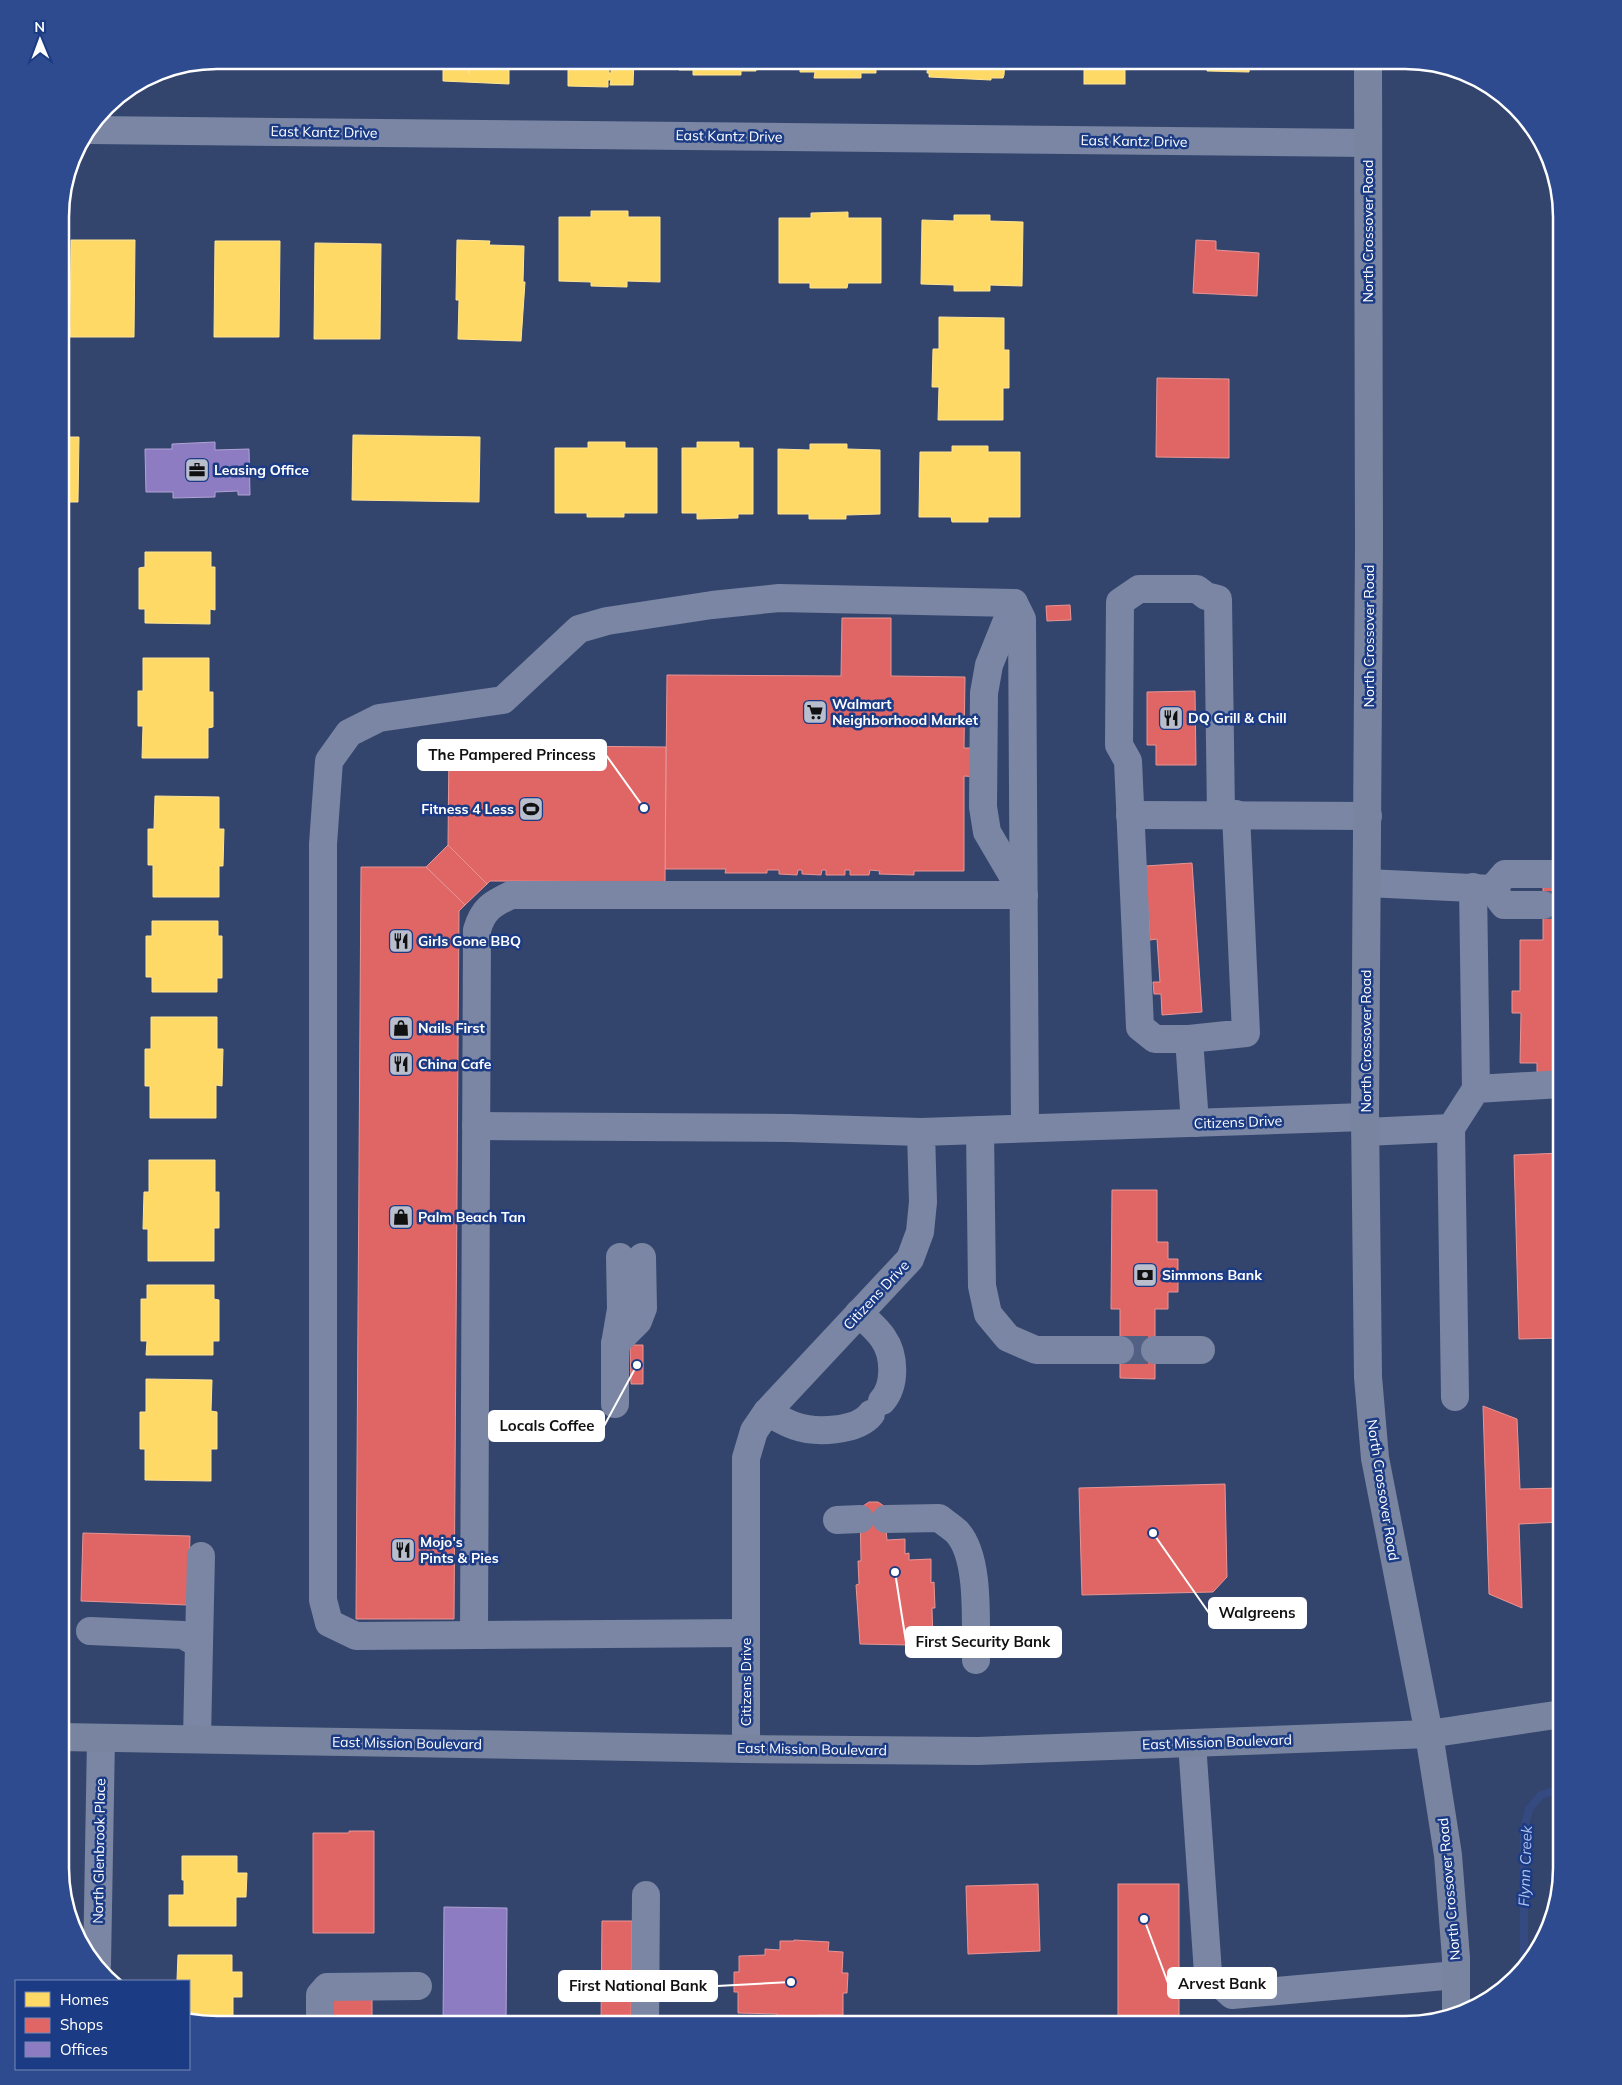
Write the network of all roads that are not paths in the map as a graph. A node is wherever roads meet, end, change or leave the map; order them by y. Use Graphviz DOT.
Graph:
graph roads {
  1 [pos="1368,69"];
  2 [pos="97,130"];
  3 [pos="1368,143"];
  4 [pos="1014,603"];
  5 [pos="1228,814"];
  6 [pos="1130,815"];
  7 [pos="1368,816"];
  8 [pos="1553,874"];
  9 [pos="1367,883"];
  10 [pos="1483,888"];
  11 [pos="1024,895"];
  12 [pos="1543,905"];
  13 [pos="1189,1039"];
  14 [pos="1553,1085"];
  15 [pos="1476,1089"];
  16 [pos="1195,1123"];
  17 [pos="1366,1124"];
  18 [pos="476,1126"];
  19 [pos="1025,1128"];
  20 [pos="1451,1128"];
  21 [pos="980,1130"];
  22 [pos="921,1132"];
  23 [pos="631,1257"];
  24 [pos="859,1313"];
  25 [pos="1120,1350"];
  26 [pos="1155,1350"];
  27 [pos="1201,1350"];
  28 [pos="1455,1397"];
  29 [pos="615,1404"];
  30 [pos="767,1412"];
  31 [pos="861,1520"];
  32 [pos="201,1556"];
  33 [pos="90,1631"];
  34 [pos="746,1633"];
  35 [pos="474,1635"];
  36 [pos="199,1644"];
  37 [pos="976,1660"];
  38 [pos="1553,1715"];
  39 [pos="1429,1734"];
  40 [pos="69,1737"];
  41 [pos="100,1738"];
  42 [pos="197,1739"];
  43 [pos="1192,1743"];
  44 [pos="746,1749"];
  45 [pos="646,1896"];
  46 [pos="98,1955"];
  47 [pos="1456,1975"];
  48 [pos="418,1986"];
  49 [pos="1456,2007"];
  50 [pos="320,2016"];
  51 [pos="645,2016"];
  1 -- 3 [label="main road, North Crossover Road"];
  2 -- 3 [label="street, East Kantz Drive"];
  3 -- 7 [label="main road, North Crossover Road"];
  4 -- 11 [label="street"];
  4 -- 11 [label="street"];
  4 -- 35 [label="street"];
  5 -- 6 [label="street"];
  5 -- 6 [label="street"];
  5 -- 7 [label="street"];
  5 -- 13 [label="street"];
  6 -- 13 [label="street"];
  7 -- 9 [label="main road, North Crossover Road"];
  8 -- 10 [label="street"];
  9 -- 10 [label="street"];
  9 -- 17 [label="main road, North Crossover Road"];
  10 -- 12 [label="street"];
  10 -- 15 [label="street"];
  11 -- 18 [label="street"];
  11 -- 19 [label="street"];
  13 -- 16 [label="street"];
  14 -- 15 [label="street"];
  15 -- 20 [label="street"];
  16 -- 17 [label="street, Citizens Drive"];
  16 -- 19 [label="street, Citizens Drive"];
  17 -- 20 [label="street, Citizens Drive"];
  17 -- 39 [label="main road, North Crossover Road"];
  18 -- 22 [label="street"];
  18 -- 35 [label="street"];
  19 -- 21 [label="street, Citizens Drive"];
  20 -- 28 [label="street"];
  21 -- 22 [label="street, Citizens Drive"];
  21 -- 25 [label="street"];
  22 -- 24 [label="street, Citizens Drive"];
  23 -- 29 [label="street"];
  24 -- 30 [label="street, Citizens Drive"];
  24 -- 30 [label="street"];
  26 -- 27 [label="street"];
  30 -- 34 [label="street, Citizens Drive"];
  31 -- 37 [label="street"];
  32 -- 36 [label="street"];
  33 -- 36 [label="street"];
  34 -- 35 [label="street"];
  34 -- 44 [label="street, Citizens Drive"];
  36 -- 42 [label="street"];
  38 -- 39 [label="main road, East Mission Boulevard"];
  39 -- 43 [label="main road, East Mission Boulevard"];
  39 -- 47 [label="main road, North Crossover Road"];
  40 -- 41 [label="main road, East Mission Boulevard"];
  41 -- 42 [label="main road, East Mission Boulevard"];
  41 -- 46 [label="street, North Glenbrook Place"];
  42 -- 44 [label="main road, East Mission Boulevard"];
  43 -- 44 [label="main road, East Mission Boulevard"];
  43 -- 47 [label="street"];
  45 -- 51 [label="street"];
  47 -- 49 [label="main road, North Crossover Road"];
  48 -- 50 [label="street"];
}
